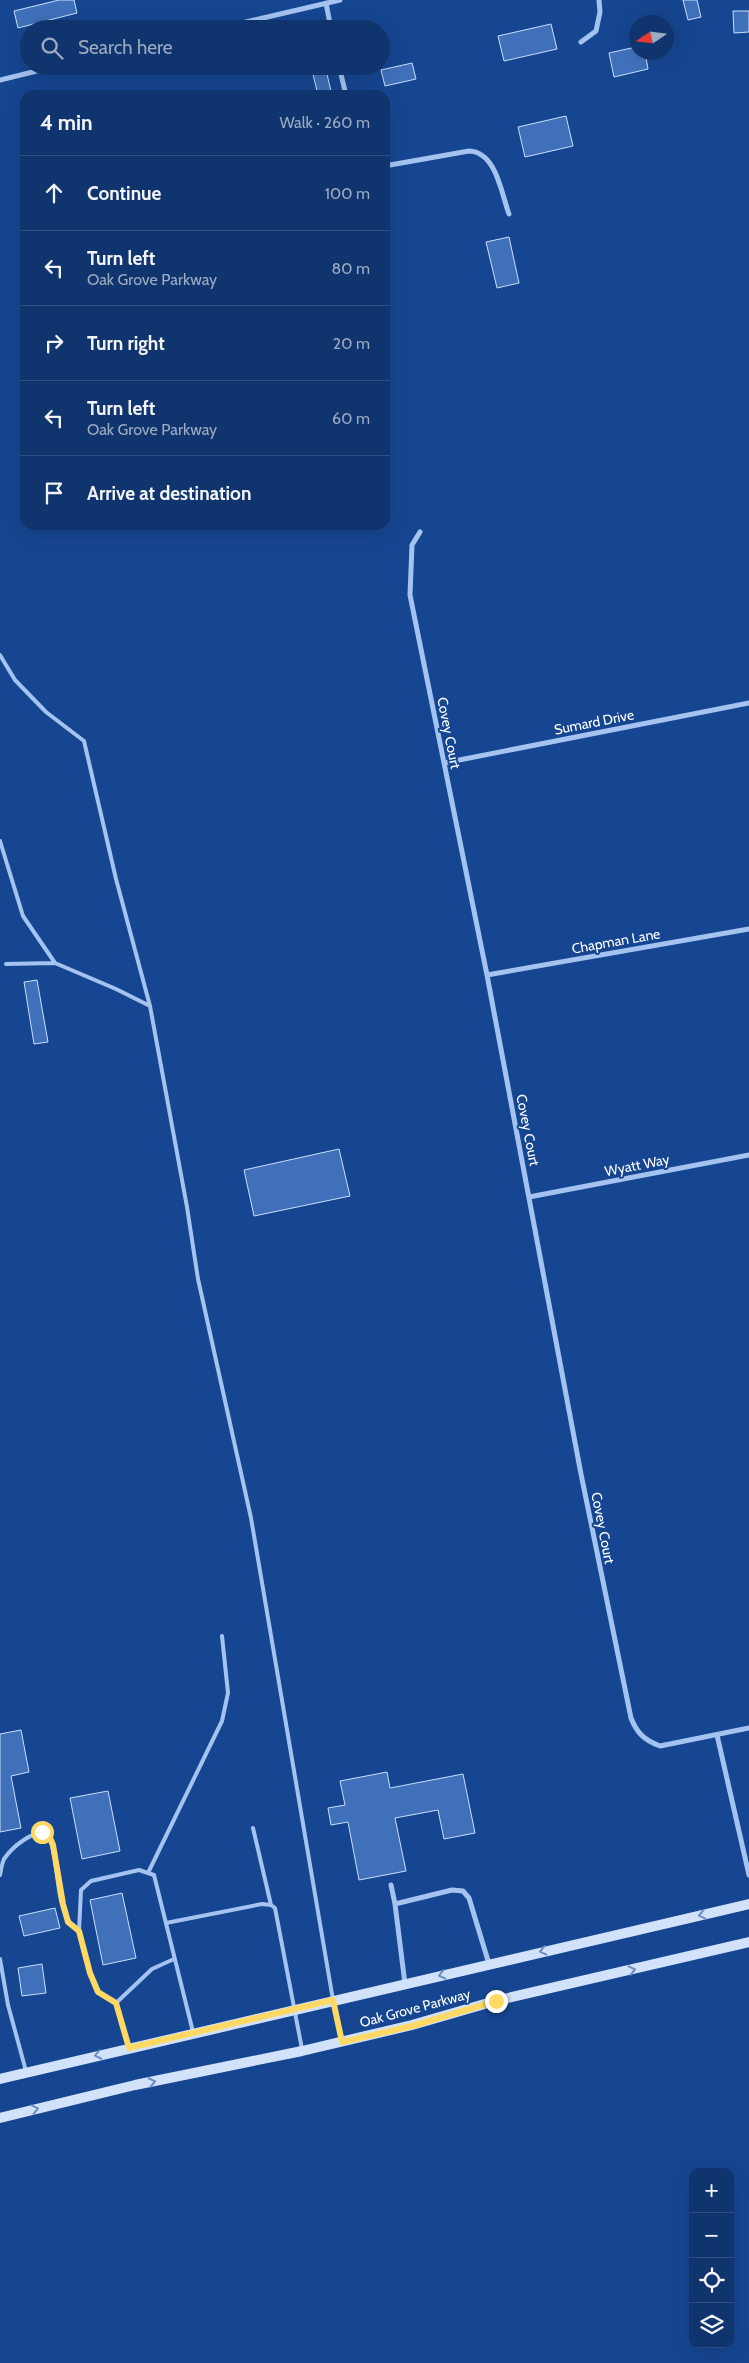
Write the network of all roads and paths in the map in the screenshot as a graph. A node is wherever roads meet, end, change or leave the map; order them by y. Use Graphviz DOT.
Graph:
graph roads {
  1 [pos="340,0"];
  2 [pos="599,0"];
  3 [pos="326,3"];
  4 [pos="254,20"];
  5 [pos="330,20"];
  6 [pos="581,42"];
  7 [pos="20,75"];
  8 [pos="341,75"];
  9 [pos="0,80"];
  10 [pos="345,90"];
  11 [pos="390,165"];
  12 [pos="509,214"];
  13 [pos="420,532"];
  14 [pos="0,655"];
  15 [pos="749,703"];
  16 [pos="444,763"];
  17 [pos="0,841"];
  18 [pos="749,929"];
  19 [pos="55,963"];
  20 [pos="6,964"];
  21 [pos="487,975"];
  22 [pos="150,1006"];
  23 [pos="748,1155"];
  24 [pos="749,1162"];
  25 [pos="529,1196"];
  26 [pos="222,1636"];
  27 [pos="749,1728"];
  28 [pos="717,1735"];
  29 [pos="253,1828"];
  30 [pos="148,1873"];
  31 [pos="0,1875"];
  32 [pos="749,1875"];
  33 [pos="391,1885"];
  34 [pos="395,1904"];
  35 [pos="749,1904"];
  36 [pos="271,1905"];
  37 [pos="166,1923"];
  38 [pos="79,1931"];
  39 [pos="749,1942"];
  40 [pos="0,1959"];
  41 [pos="174,1960"];
  42 [pos="489,1964"];
  43 [pos="405,1984"];
  44 [pos="333,2000"];
  45 [pos="116,2003"];
  46 [pos="294,2010"];
  47 [pos="193,2034"];
  48 [pos="342,2042"];
  49 [pos="129,2048"];
  50 [pos="302,2051"];
  51 [pos="26,2071"];
  52 [pos="0,2079"];
  53 [pos="0,2118"];
  1 -- 3 [label="street"];
  2 -- 6 [label="street"];
  3 -- 4 [label="street"];
  3 -- 5 [label="street"];
  7 -- 9 [label="street"];
  8 -- 10 [label="street"];
  11 -- 12 [label="street"];
  13 -- 16 [label="street, Covey Court"];
  14 -- 22 [label="lane"];
  15 -- 16 [label="street, Sumard Drive"];
  16 -- 21 [label="street, Covey Court"];
  17 -- 19 [label="lane"];
  18 -- 21 [label="street, Chapman Lane"];
  19 -- 20 [label="lane"];
  19 -- 22 [label="lane"];
  21 -- 25 [label="street, Covey Court"];
  22 -- 44 [label="lane"];
  23 -- 24 [label="street"];
  23 -- 25 [label="street, Wyatt Way"];
  25 -- 28 [label="street, Covey Court"];
  26 -- 30 [label="lane"];
  27 -- 28 [label="street"];
  28 -- 32 [label="street"];
  29 -- 36 [label="lane"];
  30 -- 37 [label="lane"];
  30 -- 38 [label="lane"];
  31 -- 38 [label="lane"];
  33 -- 34 [label="street"];
  34 -- 42 [label="street"];
  34 -- 43 [label="street"];
  35 -- 42 [label="main road, Oak Grove Parkway, one-way"];
  36 -- 37 [label="lane"];
  36 -- 46 [label="lane"];
  37 -- 41 [label="lane"];
  38 -- 45 [label="lane"];
  48 -- 39 [label="main road, Oak Grove Parkway, one-way"];
  40 -- 51 [label="lane"];
  41 -- 45 [label="lane"];
  41 -- 47 [label="lane"];
  42 -- 43 [label="main road, Oak Grove Parkway, one-way"];
  43 -- 44 [label="main road, Oak Grove Parkway"];
  44 -- 46 [label="main road, Oak Grove Parkway"];
  44 -- 48 [label="lane"];
  45 -- 49 [label="lane"];
  46 -- 47 [label="main road, Oak Grove Parkway"];
  46 -- 50 [label="lane"];
  47 -- 49 [label="main road, Oak Grove Parkway"];
  48 -- 50 [label="main road, Oak Grove Parkway"];
  49 -- 51 [label="main road, Oak Grove Parkway, one-way"];
  53 -- 50 [label="main road, Oak Grove Parkway, one-way"];
  51 -- 52 [label="main road, Oak Grove Parkway"];
}
